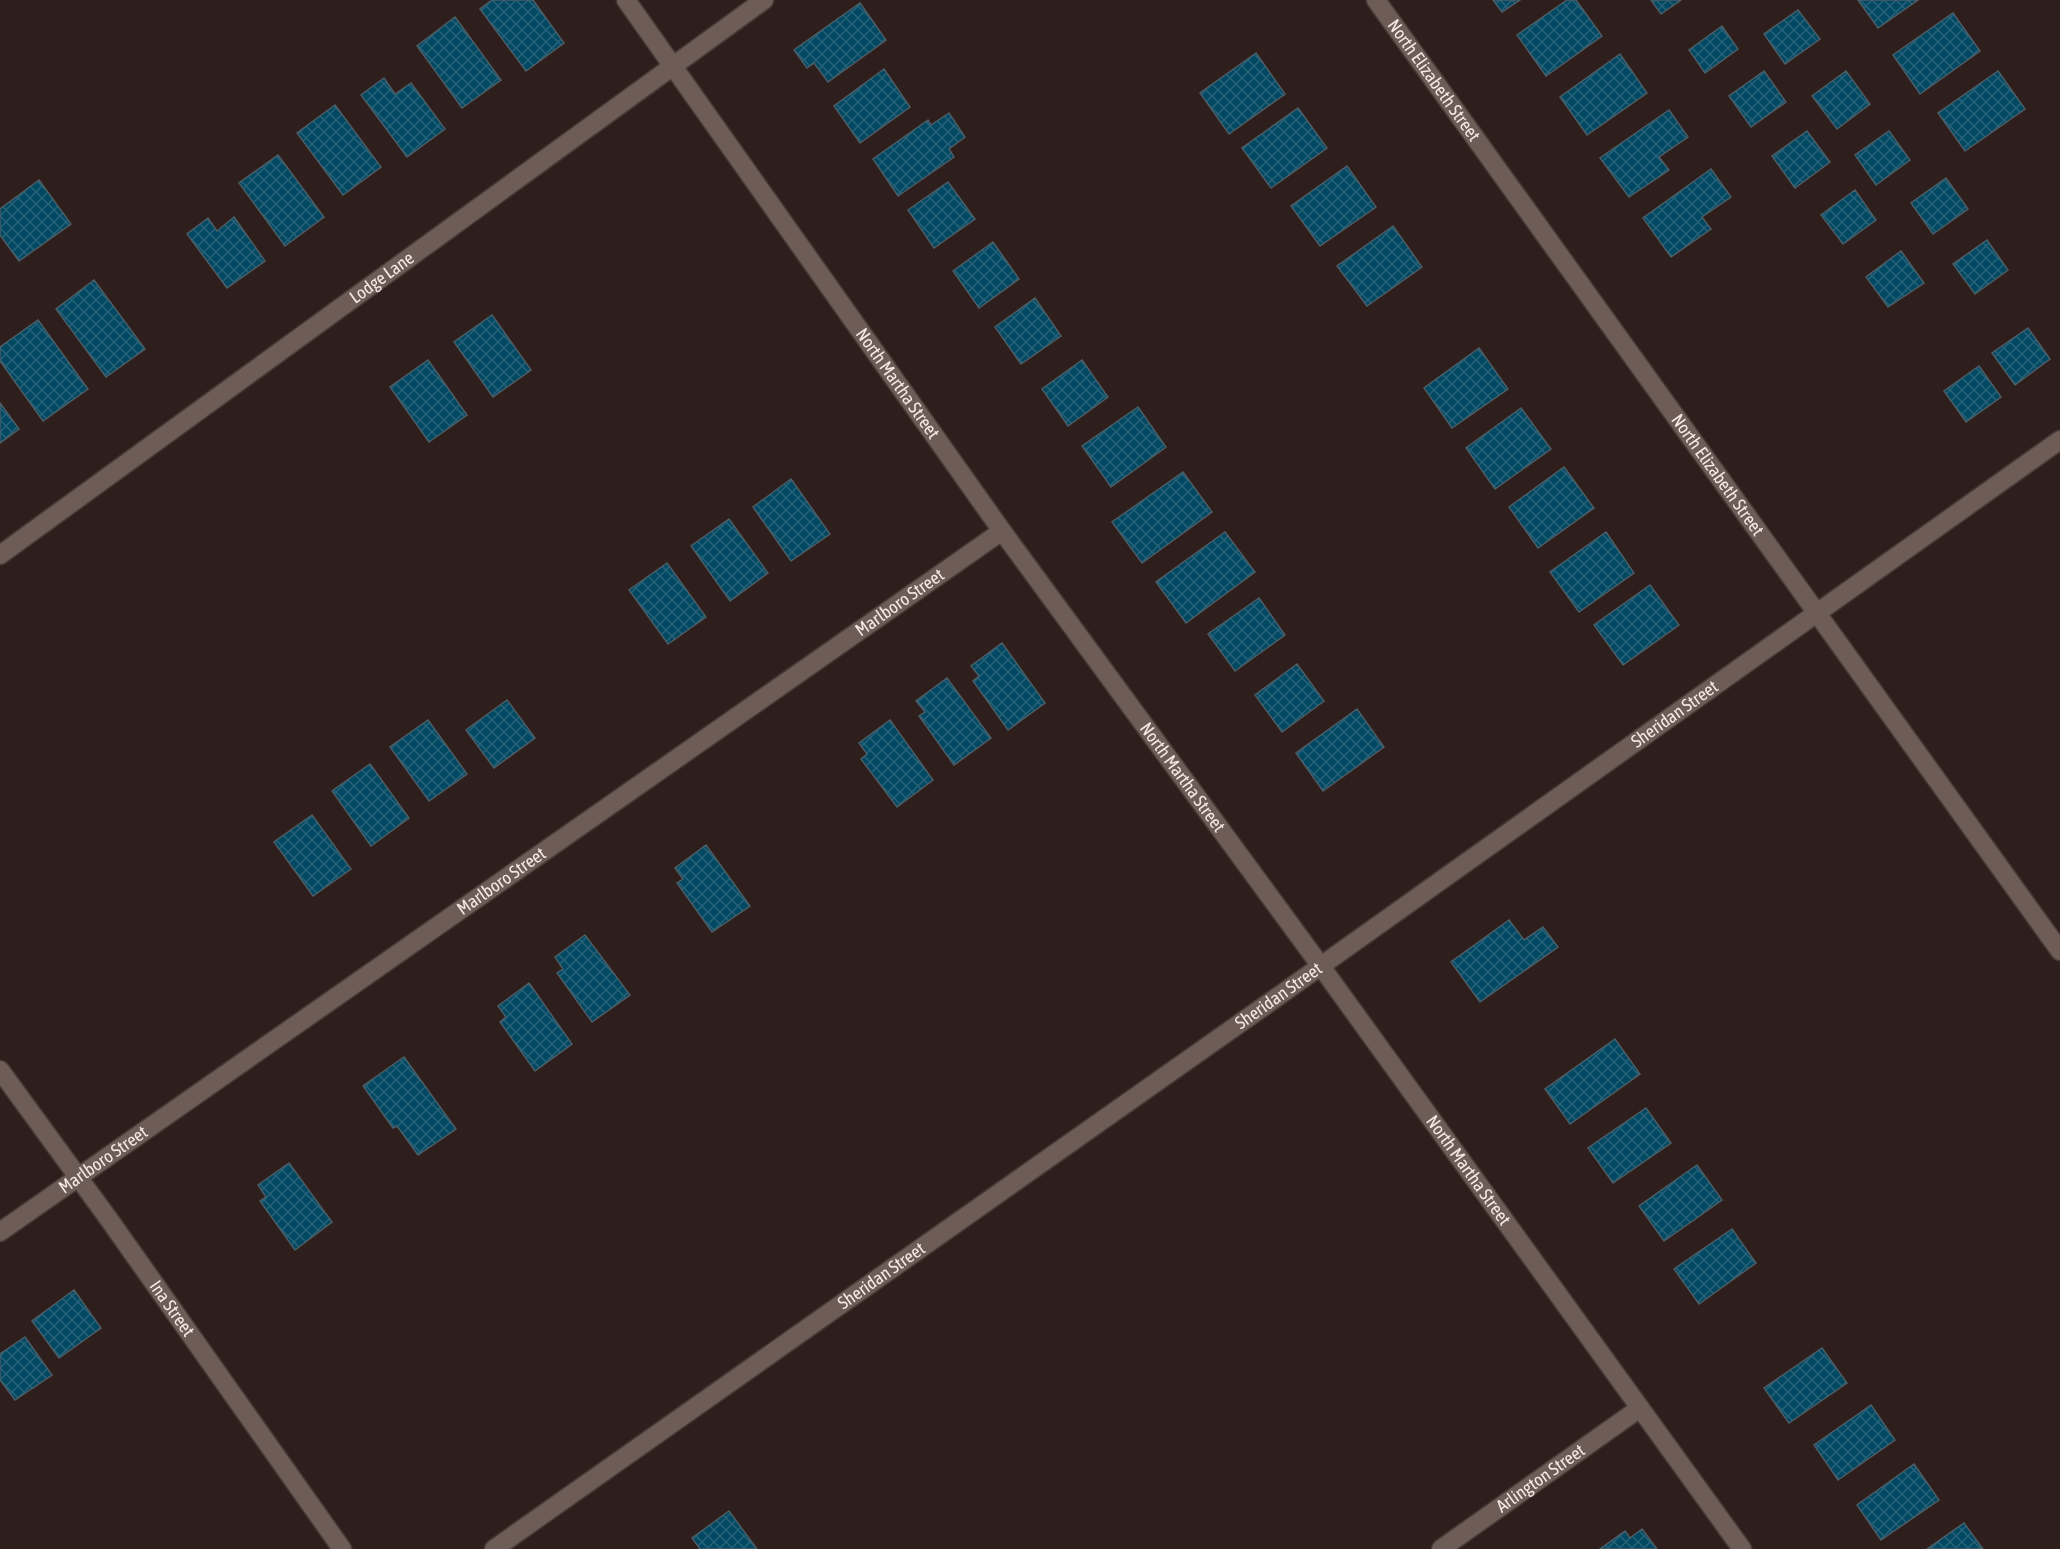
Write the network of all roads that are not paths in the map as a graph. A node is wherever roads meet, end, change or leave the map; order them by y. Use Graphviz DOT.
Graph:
graph roads {
  1 [pos="626,0"];
  2 [pos="764,0"];
  3 [pos="1376,0"];
  4 [pos="674,65"];
  5 [pos="2060,440"];
  6 [pos="1002,531"];
  7 [pos="0,555"];
  8 [pos="1816,613"];
  9 [pos="2060,951"];
  10 [pos="1320,965"];
  11 [pos="0,1070"];
  12 [pos="77,1177"];
  13 [pos="0,1232"];
  14 [pos="1640,1408"];
  15 [pos="342,1549"];
  16 [pos="494,1549"];
  17 [pos="1441,1549"];
  18 [pos="1743,1549"];
  1 -- 4 [label="street, North Martha Street"];
  2 -- 4 [label="street, Lodge Lane"];
  3 -- 8 [label="street, North Elizabeth Street"];
  4 -- 6 [label="street, North Martha Street"];
  4 -- 7 [label="street, Lodge Lane"];
  5 -- 8 [label="street, Sheridan Street"];
  6 -- 10 [label="street, North Martha Street"];
  6 -- 12 [label="street, Marlboro Street"];
  8 -- 9 [label="street, North Elizabeth Street"];
  8 -- 10 [label="street, Sheridan Street"];
  10 -- 14 [label="street, North Martha Street"];
  10 -- 16 [label="street, Sheridan Street"];
  11 -- 12 [label="street, Ina Street"];
  12 -- 13 [label="street, Marlboro Street"];
  12 -- 15 [label="street, Ina Street"];
  14 -- 17 [label="street, Arlington Street"];
  14 -- 18 [label="street, North Martha Street"];
}
